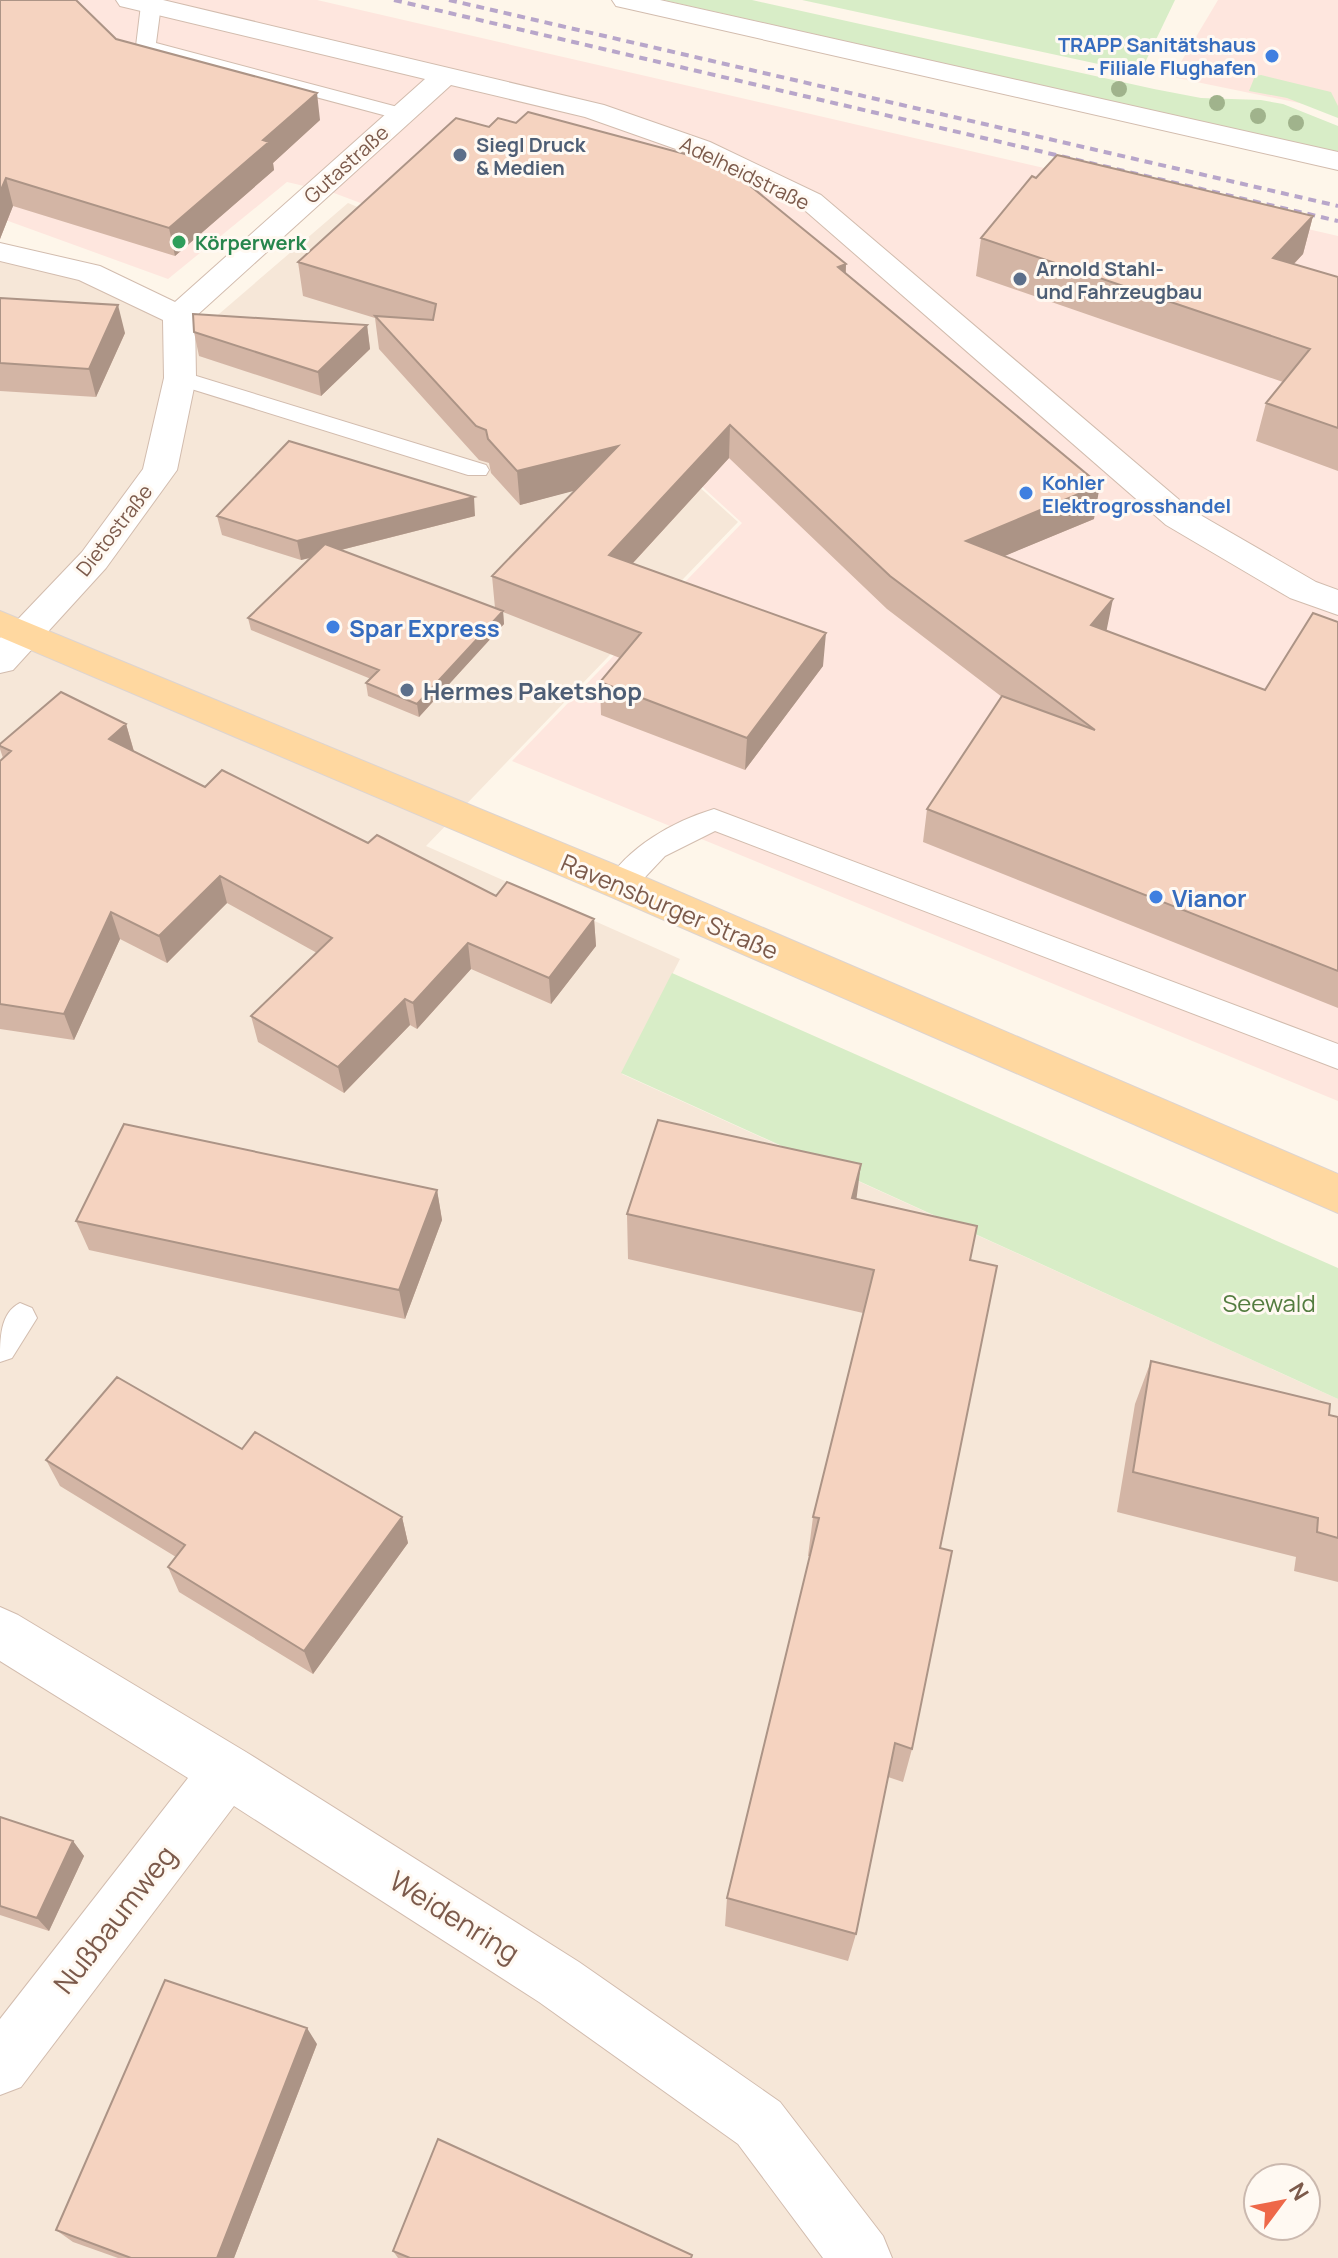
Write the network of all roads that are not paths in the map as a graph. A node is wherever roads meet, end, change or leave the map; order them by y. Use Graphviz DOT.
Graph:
graph roads {
  1 [pos="625,0"];
  2 [pos="140,3"];
  3 [pos="442,78"];
  4 [pos="402,114"];
  5 [pos="1338,161"];
  6 [pos="0,252"];
  7 [pos="179,315"];
  8 [pos="180,378"];
  9 [pos="477,470"];
  10 [pos="1338,603"];
  11 [pos="8,639"];
  12 [pos="621,884"];
  13 [pos="1338,1057"];
  14 [pos="1338,1194"];
  15 [pos="20,1318"];
  16 [pos="0,1347"];
  17 [pos="0,1632"];
  18 [pos="227,1771"];
  19 [pos="0,2066"];
  20 [pos="861,2258"];
  1 -- 5 [label="street"];
  2 -- 3 [label="street, Adelheidstraße"];
  2 -- 4 [label="lane"];
  3 -- 4 [label="street, Gutastraße"];
  3 -- 10 [label="street, Adelheidstraße"];
  4 -- 7 [label="street, Gutastraße"];
  6 -- 7 [label="street"];
  7 -- 8 [label="street, Dietostraße"];
  8 -- 9 [label="lane"];
  8 -- 11 [label="street, Dietostraße"];
  11 -- 12 [label="main road, Ravensburger Straße"];
  12 -- 13 [label="lane"];
  12 -- 14 [label="main road, Ravensburger Straße"];
  15 -- 16 [label="lane"];
  17 -- 18 [label="street, Weidenring"];
  18 -- 19 [label="street, Nußbaumweg"];
  18 -- 20 [label="street, Weidenring"];
}
